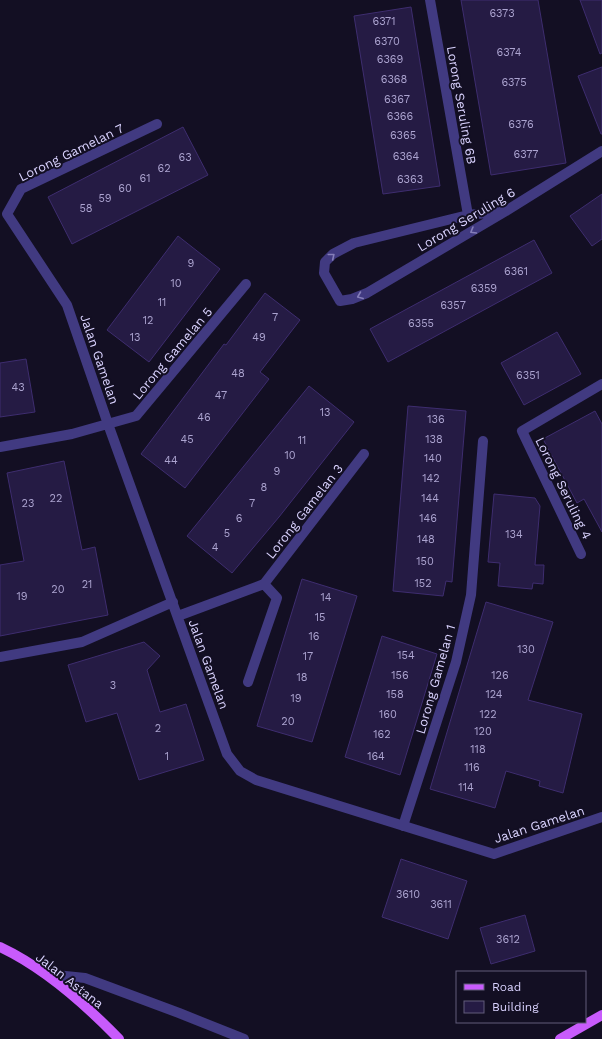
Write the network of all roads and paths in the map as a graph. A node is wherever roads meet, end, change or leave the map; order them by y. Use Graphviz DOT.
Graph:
graph roads {
  1 [pos="430,0"];
  2 [pos="157,124"];
  3 [pos="602,151"];
  4 [pos="506,211"];
  5 [pos="7,214"];
  6 [pos="468,215"];
  7 [pos="246,284"];
  8 [pos="602,384"];
  9 [pos="108,424"];
  10 [pos="483,441"];
  11 [pos="0,447"];
  12 [pos="364,454"];
  13 [pos="581,554"];
  14 [pos="264,584"];
  15 [pos="173,602"];
  16 [pos="178,616"];
  17 [pos="0,658"];
  18 [pos="248,682"];
  19 [pos="602,816"];
  20 [pos="403,826"];
  21 [pos="0,947"];
  22 [pos="46,974"];
  23 [pos="602,1015"];
  24 [pos="120,1039"];
  25 [pos="244,1039"];
  26 [pos="560,1039"];
  1 -- 6 [label="street, Lorong Seruling 6B"];
  2 -- 5 [label="street, Lorong Gamelan 7"];
  3 -- 4 [label="street, Lorong Seruling 6"];
  4 -- 6 [label="street"];
  4 -- 6 [label="street, Lorong Seruling 6, one-way"];
  5 -- 9 [label="street, Jalan Gamelan"];
  7 -- 9 [label="street, Lorong Gamelan 5"];
  8 -- 13 [label="street, Lorong Seruling 4"];
  9 -- 11 [label="street, Lorong Gamelan 5"];
  9 -- 15 [label="street, Jalan Gamelan"];
  10 -- 20 [label="street, Lorong Gamelan 1"];
  12 -- 14 [label="street, Lorong Gamelan 3"];
  14 -- 16 [label="street"];
  14 -- 18 [label="street"];
  15 -- 16 [label="street, Jalan Gamelan"];
  15 -- 17 [label="street"];
  16 -- 20 [label="street, Jalan Gamelan"];
  19 -- 20 [label="street, Jalan Gamelan"];
  21 -- 22 [label="main road, Jalan Astana"];
  22 -- 24 [label="main road, Jalan Astana"];
  22 -- 25 [label="street"];
  23 -- 26 [label="main road"];
}
